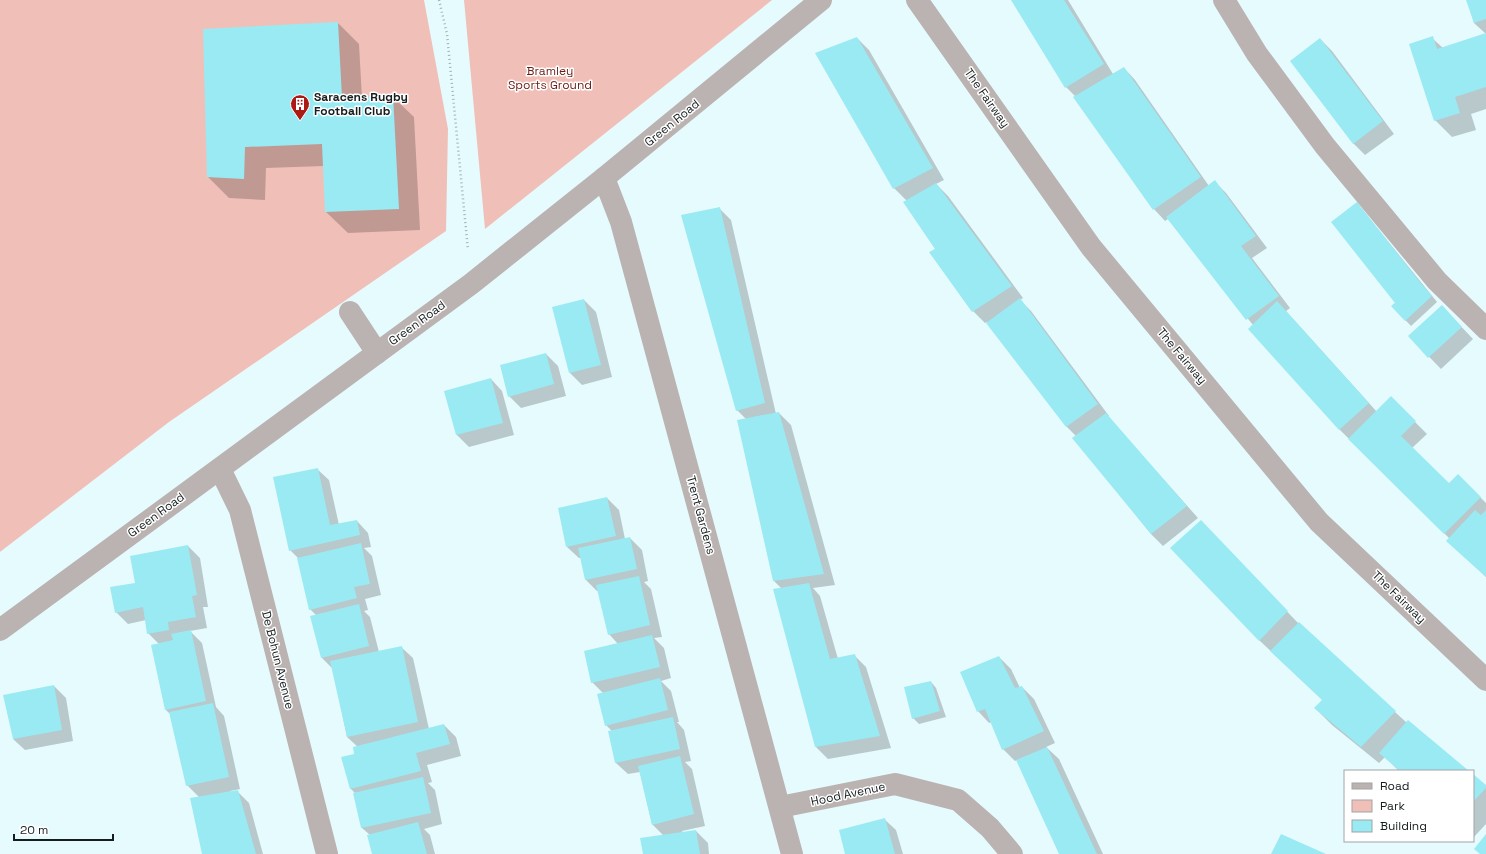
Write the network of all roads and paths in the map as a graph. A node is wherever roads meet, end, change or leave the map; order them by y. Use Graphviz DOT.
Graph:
graph roads {
  1 [pos="439,0"];
  2 [pos="821,0"];
  3 [pos="917,0"];
  4 [pos="1224,0"];
  5 [pos="604,178"];
  6 [pos="471,284"];
  7 [pos="350,312"];
  8 [pos="1486,329"];
  9 [pos="377,353"];
  10 [pos="220,469"];
  11 [pos="0,630"];
  12 [pos="1486,680"];
  13 [pos="780,808"];
  14 [pos="327,854"];
  15 [pos="792,854"];
  16 [pos="1012,854"];
  1 -- 6 [label="path"];
  2 -- 5 [label="street, Green Road"];
  3 -- 12 [label="street, The Fairway"];
  4 -- 8 [label="street"];
  5 -- 6 [label="street, Green Road"];
  5 -- 13 [label="street, Trent Gardens"];
  6 -- 9 [label="street, Green Road"];
  7 -- 9 [label="street"];
  9 -- 10 [label="street, Green Road"];
  10 -- 11 [label="street, Green Road"];
  10 -- 14 [label="street, De Bohun Avenue"];
  13 -- 15 [label="street, Trent Gardens"];
  13 -- 16 [label="street, Hood Avenue"];
}
